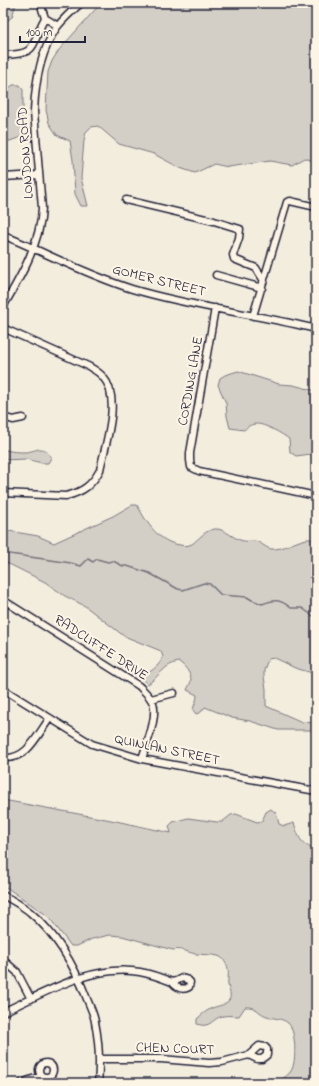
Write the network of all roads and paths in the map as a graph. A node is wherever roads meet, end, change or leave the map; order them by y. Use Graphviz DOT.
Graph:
graph roads {
  1 [pos="43,3"];
  2 [pos="81,3"];
  3 [pos="45,18"];
  4 [pos="58,26"];
  5 [pos="3,55"];
  6 [pos="38,175"];
  7 [pos="3,177"];
  8 [pos="126,200"];
  9 [pos="316,207"];
  10 [pos="3,235"];
  11 [pos="34,248"];
  12 [pos="216,275"];
  13 [pos="263,285"];
  14 [pos="3,307"];
  15 [pos="216,308"];
  16 [pos="253,316"];
  17 [pos="3,328"];
  18 [pos="316,328"];
  19 [pos="3,417"];
  20 [pos="24,418"];
  21 [pos="3,493"];
  22 [pos="316,496"];
  23 [pos="3,600"];
  24 [pos="3,689"];
  25 [pos="174,693"];
  26 [pos="151,699"];
  27 [pos="50,718"];
  28 [pos="3,758"];
  29 [pos="142,759"];
  30 [pos="316,791"];
  31 [pos="3,895"];
  32 [pos="3,960"];
  33 [pos="79,978"];
  34 [pos="172,982"];
  35 [pos="31,999"];
  36 [pos="3,1012"];
  37 [pos="249,1055"];
  38 [pos="100,1059"];
  39 [pos="41,1076"];
  40 [pos="21,1083"];
  41 [pos="98,1083"];
  1 -- 3 [label="street"];
  2 -- 4 [label="street, LONDON ROAD"];
  3 -- 4 [label="street"];
  3 -- 5 [label="street"];
  4 -- 6 [label="street, LONDON ROAD"];
  6 -- 7 [label="street"];
  6 -- 11 [label="street, LONDON ROAD"];
  8 -- 13 [label="street"];
  9 -- 13 [label="street"];
  10 -- 11 [label="street, GOMER STREET"];
  11 -- 14 [label="street, LONDON ROAD"];
  11 -- 15 [label="street, GOMER STREET"];
  12 -- 13 [label="street"];
  13 -- 16 [label="street"];
  15 -- 16 [label="street, GOMER STREET"];
  15 -- 22 [label="street, CORDING LANE"];
  16 -- 18 [label="street, GOMER STREET"];
  17 -- 21 [label="street"];
  19 -- 20 [label="street"];
  23 -- 26 [label="street, RADCLIFFE DRIVE"];
  24 -- 27 [label="street, QUINLAN STREET"];
  25 -- 26 [label="street"];
  26 -- 29 [label="street, RADCLIFFE DRIVE"];
  27 -- 28 [label="street"];
  27 -- 29 [label="street, QUINLAN STREET"];
  29 -- 30 [label="street, QUINLAN STREET"];
  31 -- 33 [label="street"];
  32 -- 35 [label="street"];
  33 -- 34 [label="street"];
  33 -- 35 [label="street"];
  33 -- 38 [label="street"];
  35 -- 36 [label="street"];
  37 -- 38 [label="street, CHEN COURT"];
  38 -- 41 [label="street"];
  39 -- 40 [label="street"];
}
